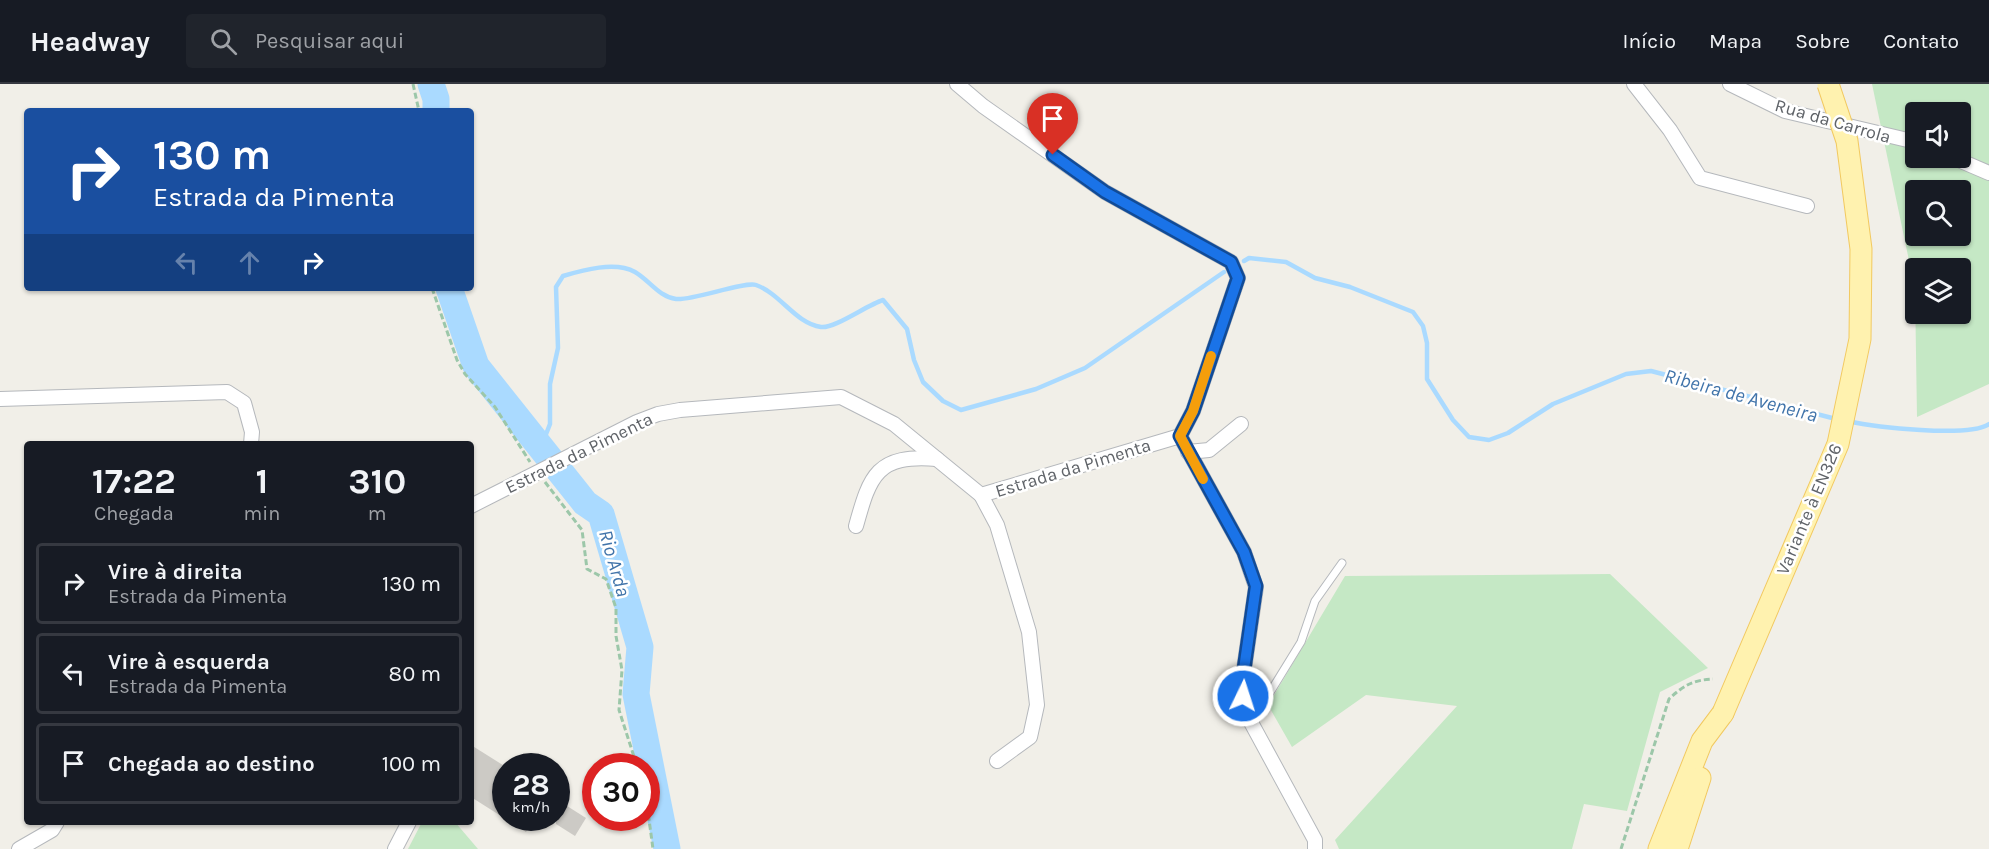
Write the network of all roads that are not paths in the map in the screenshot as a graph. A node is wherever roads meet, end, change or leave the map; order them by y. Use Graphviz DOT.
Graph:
graph roads {
  1 [pos="959,84"];
  2 [pos="1634,84"];
  3 [pos="1730,84"];
  4 [pos="1828,84"];
  5 [pos="1905,140"];
  6 [pos="1971,165"];
  7 [pos="1989,173"];
  8 [pos="1807,206"];
  9 [pos="0,399"];
  10 [pos="1241,424"];
  11 [pos="1180,436"];
  12 [pos="251,441"];
  13 [pos="1188,452"];
  14 [pos="937,459"];
  15 [pos="981,495"];
  16 [pos="474,504"];
  17 [pos="856,526"];
  18 [pos="1342,563"];
  19 [pos="1723,713"];
  20 [pos="1254,727"];
  21 [pos="1702,741"];
  22 [pos="997,760"];
  23 [pos="55,825"];
  24 [pos="407,825"];
  25 [pos="19,849"];
  26 [pos="395,849"];
  27 [pos="1315,849"];
  28 [pos="1649,849"];
  29 [pos="1659,849"];
  30 [pos="1677,849"];
  1 -- 11 [label="street"];
  2 -- 8 [label="street"];
  3 -- 5 [label="street, Rua da Carrola"];
  4 -- 19 [label="main road, Variante à EN326, bridge"];
  6 -- 7 [label="street"];
  9 -- 12 [label="street"];
  10 -- 13 [label="street"];
  11 -- 13 [label="street"];
  11 -- 15 [label="street, Estrada da Pimenta"];
  13 -- 20 [label="street"];
  14 -- 15 [label="street, Estrada da Pimenta"];
  14 -- 16 [label="street, Estrada da Pimenta"];
  14 -- 17 [label="street"];
  15 -- 22 [label="street"];
  18 -- 20 [label="lane"];
  19 -- 21 [label="main road, Variante à EN326"];
  19 -- 30 [label="main road, Variante à EN326"];
  20 -- 27 [label="street"];
  21 -- 28 [label="main road"];
  21 -- 29 [label="main road, Variante à EN326"];
  23 -- 25 [label="street"];
  24 -- 26 [label="street"];
}
